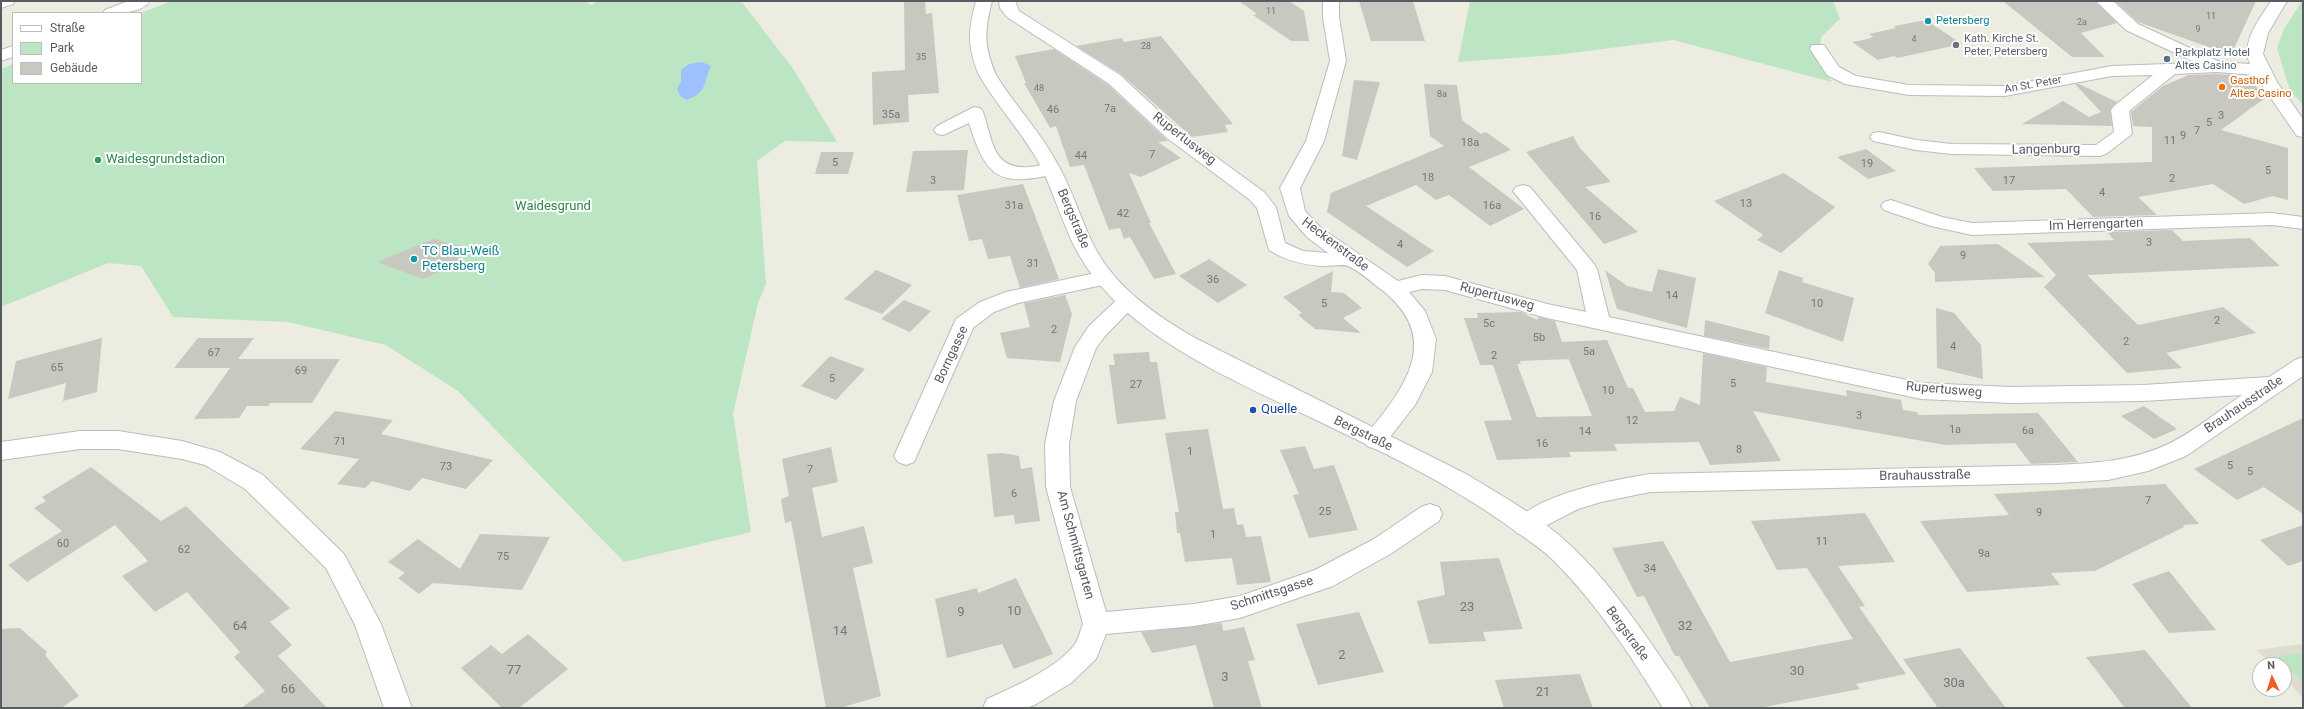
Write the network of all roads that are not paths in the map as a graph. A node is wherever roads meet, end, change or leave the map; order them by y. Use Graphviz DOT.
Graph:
graph roads {
  1 [pos="7,1"];
  2 [pos="142,1"];
  3 [pos="984,1"];
  4 [pos="1007,1"];
  5 [pos="1331,1"];
  6 [pos="2104,1"];
  7 [pos="2279,1"];
  8 [pos="1,3"];
  9 [pos="114,12"];
  10 [pos="1818,49"];
  11 [pos="12,51"];
  12 [pos="1,56"];
  13 [pos="2217,67"];
  14 [pos="2169,70"];
  15 [pos="2261,70"];
  16 [pos="944,130"];
  17 [pos="2303,132"];
  18 [pos="1878,138"];
  19 [pos="1052,169"];
  20 [pos="1524,191"];
  21 [pos="1891,206"];
  22 [pos="2303,223"];
  23 [pos="1353,259"];
  24 [pos="1105,278"];
  25 [pos="1396,289"];
  26 [pos="1127,302"];
  27 [pos="1599,322"];
  28 [pos="2303,365"];
  29 [pos="2272,385"];
  30 [pos="1375,440"];
  31 [pos="1,451"];
  32 [pos="906,456"];
  33 [pos="1430,514"];
  34 [pos="1526,526"];
  35 [pos="1096,624"];
  36 [pos="398,708"];
  37 [pos="996,708"];
  38 [pos="1678,708"];
  1 -- 8 [label="street"];
  2 -- 9 [label="street"];
  3 -- 19 [label="street, Bergstraße"];
  4 -- 23 [label="street, Rupertusweg"];
  5 -- 23 [label="street, Heckenstraße"];
  6 -- 13 [label="street"];
  7 -- 15 [label="street"];
  10 -- 14 [label="street, An St. Peter"];
  11 -- 12 [label="street"];
  13 -- 14 [label="street, An St. Peter"];
  13 -- 15 [label="street, An St. Peter"];
  14 -- 18 [label="street, Langenburg"];
  15 -- 17 [label="street"];
  16 -- 19 [label="street"];
  19 -- 24 [label="street, Bergstraße"];
  20 -- 27 [label="street"];
  21 -- 22 [label="street, Im Herrengarten"];
  23 -- 25 [label="street, Heckenstraße"];
  24 -- 26 [label="street, Bergstraße"];
  24 -- 32 [label="street, Borngasse"];
  25 -- 27 [label="street, Rupertusweg"];
  25 -- 30 [label="street, Heckenstraße"];
  26 -- 30 [label="street, Bergstraße"];
  26 -- 35 [label="street, Am Schmittsgarten"];
  27 -- 29 [label="street, Rupertusweg"];
  28 -- 29 [label="street, Brauhausstraße"];
  29 -- 34 [label="street, Brauhausstraße"];
  30 -- 34 [label="street, Bergstraße"];
  31 -- 36 [label="street"];
  33 -- 35 [label="street, Schmittsgasse"];
  34 -- 38 [label="street, Bergstraße"];
  35 -- 37 [label="street"];
}
